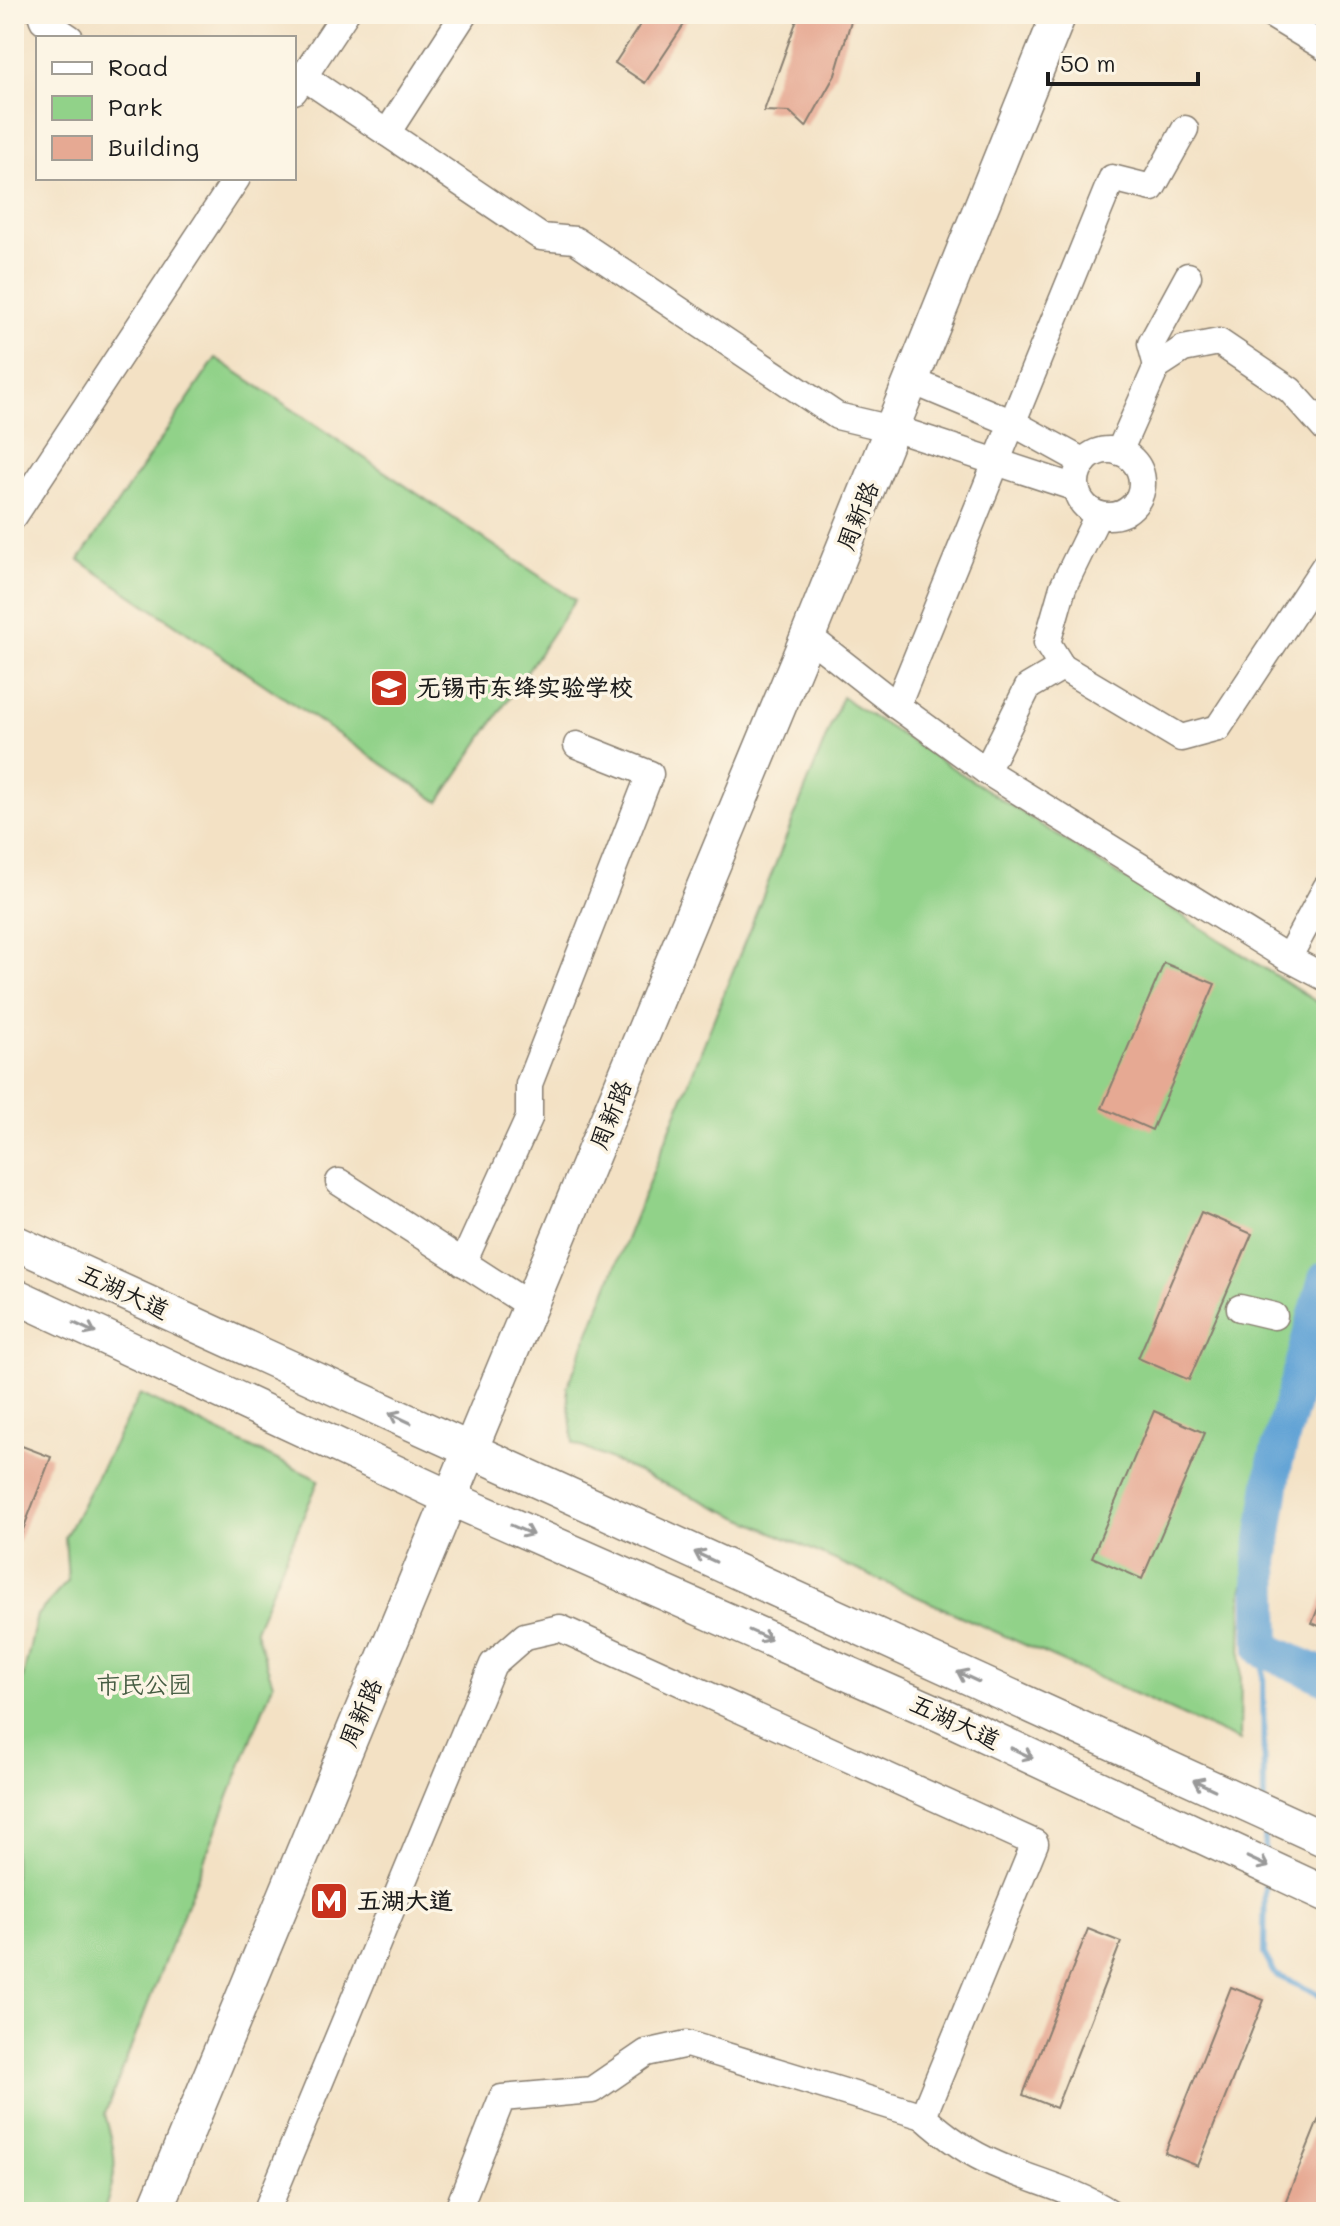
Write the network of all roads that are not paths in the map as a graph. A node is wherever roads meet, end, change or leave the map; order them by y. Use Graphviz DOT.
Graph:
graph roads {
  1 [pos="41,14"];
  2 [pos="345,14"];
  3 [pos="464,14"];
  4 [pos="1059,14"];
  5 [pos="1070,14"];
  6 [pos="1270,14"];
  7 [pos="67,36"];
  8 [pos="1326,48"];
  9 [pos="299,84"];
  10 [pos="1185,129"];
  11 [pos="387,133"];
  12 [pos="236,180"];
  13 [pos="1188,276"];
  14 [pos="1157,366"];
  15 [pos="918,383"];
  16 [pos="1013,423"];
  17 [pos="1326,430"];
  18 [pos="899,431"];
  19 [pos="1119,452"];
  20 [pos="1084,462"];
  21 [pos="997,464"];
  22 [pos="1076,488"];
  23 [pos="17,505"];
  24 [pos="1098,515"];
  25 [pos="1326,564"];
  26 [pos="813,639"];
  27 [pos="1062,667"];
  28 [pos="897,706"];
  29 [pos="577,745"];
  30 [pos="986,771"];
  31 [pos="1326,888"];
  32 [pos="1288,958"];
  33 [pos="1326,978"];
  34 [pos="339,1182"];
  35 [pos="14,1242"];
  36 [pos="463,1263"];
  37 [pos="14,1295"];
  38 [pos="532,1307"];
  39 [pos="1240,1308"];
  40 [pos="1274,1316"];
  41 [pos="476,1453"];
  42 [pos="456,1500"];
  43 [pos="1326,1840"];
  44 [pos="1326,1894"];
  45 [pos="923,2116"];
  46 [pos="154,2212"];
  47 [pos="168,2212"];
  48 [pos="266,2212"];
  49 [pos="457,2212"];
  50 [pos="1109,2212"];
  1 -- 7 [label="street"];
  2 -- 9 [label="street"];
  3 -- 11 [label="street"];
  4 -- 15 [label="main road, 周新路"];
  5 -- 15 [label="main road, 周新路"];
  6 -- 8 [label="street"];
  9 -- 11 [label="street"];
  10 -- 16 [label="street"];
  11 -- 18 [label="street"];
  12 -- 23 [label="street"];
  13 -- 14 [label="street"];
  14 -- 17 [label="street"];
  14 -- 19 [label="street"];
  15 -- 16 [label="street"];
  15 -- 18 [label="main road, 周新路"];
  16 -- 20 [label="street"];
  16 -- 21 [label="street"];
  18 -- 21 [label="street"];
  18 -- 26 [label="main road, 周新路"];
  19 -- 20 [label="street"];
  19 -- 24 [label="street"];
  20 -- 22 [label="street"];
  21 -- 22 [label="street"];
  21 -- 28 [label="street"];
  22 -- 24 [label="street"];
  24 -- 27 [label="street"];
  25 -- 27 [label="street"];
  26 -- 28 [label="street"];
  26 -- 38 [label="main road, 周新路"];
  26 -- 41 [label="main road, 周新路"];
  27 -- 30 [label="street"];
  28 -- 30 [label="street"];
  29 -- 36 [label="street"];
  30 -- 32 [label="street"];
  31 -- 32 [label="street"];
  32 -- 33 [label="street"];
  34 -- 36 [label="street"];
  41 -- 35 [label="main road, 五湖大道, one-way"];
  36 -- 38 [label="street"];
  37 -- 42 [label="main road, 五湖大道, one-way"];
  38 -- 41 [label="main road, 周新路"];
  39 -- 40 [label="street"];
  41 -- 42 [label="main road, 周新路"];
  43 -- 41 [label="main road, 五湖大道, one-way"];
  42 -- 44 [label="main road, 五湖大道, one-way"];
  42 -- 46 [label="main road, 周新路"];
  42 -- 47 [label="main road, 周新路"];
  45 -- 48 [label="street"];
  45 -- 49 [label="street"];
  45 -- 50 [label="street"];
}
